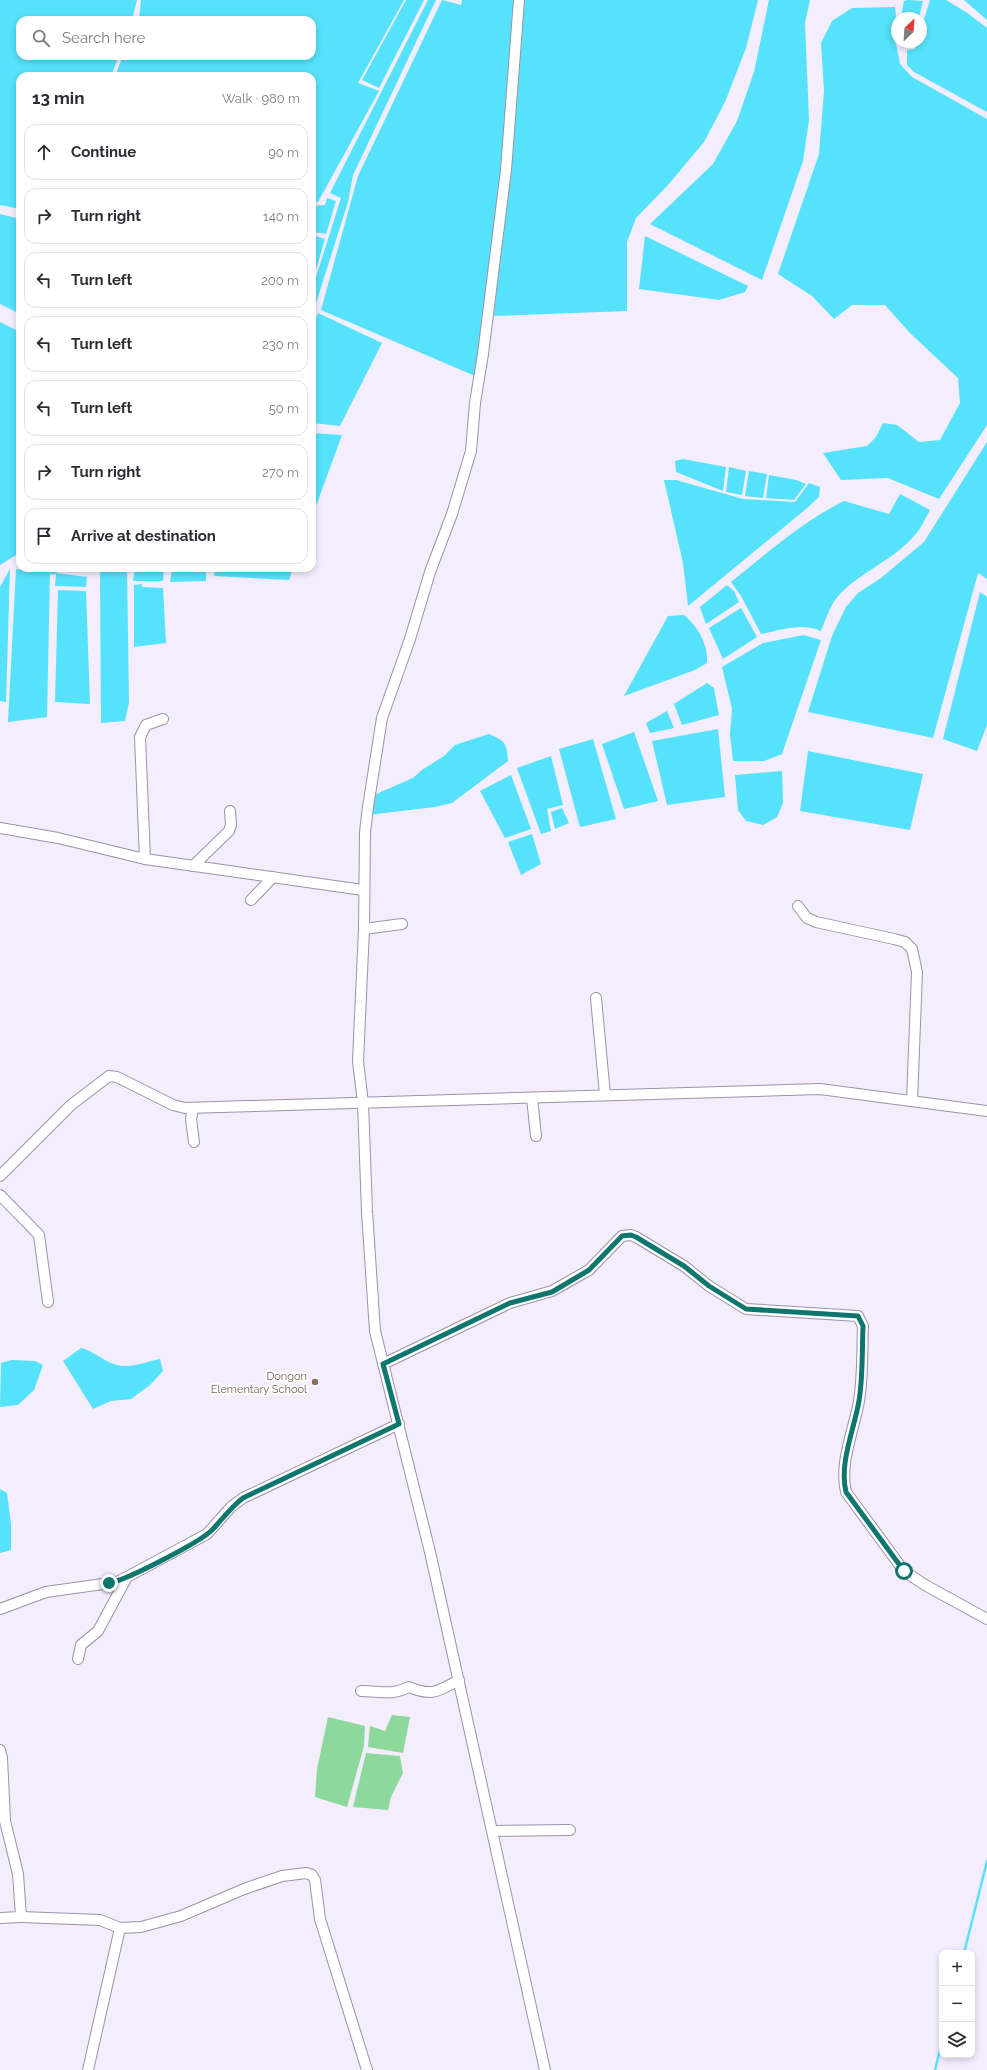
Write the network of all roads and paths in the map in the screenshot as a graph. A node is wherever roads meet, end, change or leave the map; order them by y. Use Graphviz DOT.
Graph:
graph roads {
  1 [pos="519,0"];
  2 [pos="163,719"];
  3 [pos="230,811"];
  4 [pos="0,828"];
  5 [pos="145,859"];
  6 [pos="193,866"];
  7 [pos="273,876"];
  8 [pos="363,890"];
  9 [pos="252,900"];
  10 [pos="798,906"];
  11 [pos="402,924"];
  12 [pos="364,929"];
  13 [pos="596,998"];
  14 [pos="605,1096"];
  15 [pos="532,1098"];
  16 [pos="912,1101"];
  17 [pos="364,1103"];
  18 [pos="193,1108"];
  19 [pos="987,1111"];
  20 [pos="536,1136"];
  21 [pos="194,1142"];
  22 [pos="0,1176"];
  23 [pos="0,1195"];
  24 [pos="48,1302"];
  25 [pos="383,1364"];
  26 [pos="399,1424"];
  27 [pos="127,1577"];
  28 [pos="0,1608"];
  29 [pos="987,1620"];
  30 [pos="78,1659"];
  31 [pos="459,1680"];
  32 [pos="360,1692"];
  33 [pos="0,1750"];
  34 [pos="570,1830"];
  35 [pos="493,1831"];
  36 [pos="21,1917"];
  37 [pos="0,1918"];
  38 [pos="120,1928"];
  39 [pos="88,2070"];
  40 [pos="367,2070"];
  41 [pos="545,2070"];
  1 -- 8 [label="street"];
  2 -- 5 [label="street"];
  3 -- 6 [label="street"];
  4 -- 5 [label="street"];
  5 -- 6 [label="street"];
  6 -- 7 [label="street"];
  7 -- 8 [label="street"];
  7 -- 9 [label="street"];
  8 -- 12 [label="street"];
  10 -- 16 [label="street"];
  11 -- 12 [label="street"];
  12 -- 17 [label="street"];
  13 -- 14 [label="street"];
  14 -- 15 [label="street"];
  14 -- 16 [label="street"];
  15 -- 17 [label="street"];
  15 -- 20 [label="street"];
  16 -- 19 [label="street"];
  17 -- 18 [label="street"];
  17 -- 25 [label="street"];
  18 -- 21 [label="street"];
  18 -- 22 [label="street"];
  23 -- 24 [label="street"];
  25 -- 26 [label="street"];
  25 -- 29 [label="street"];
  26 -- 27 [label="street"];
  26 -- 31 [label="street"];
  27 -- 28 [label="street"];
  27 -- 30 [label="street"];
  31 -- 32 [label="street"];
  31 -- 35 [label="street"];
  33 -- 36 [label="street"];
  34 -- 35 [label="street"];
  35 -- 41 [label="street"];
  36 -- 37 [label="street"];
  36 -- 38 [label="street"];
  38 -- 39 [label="street"];
  38 -- 40 [label="street"];
}
